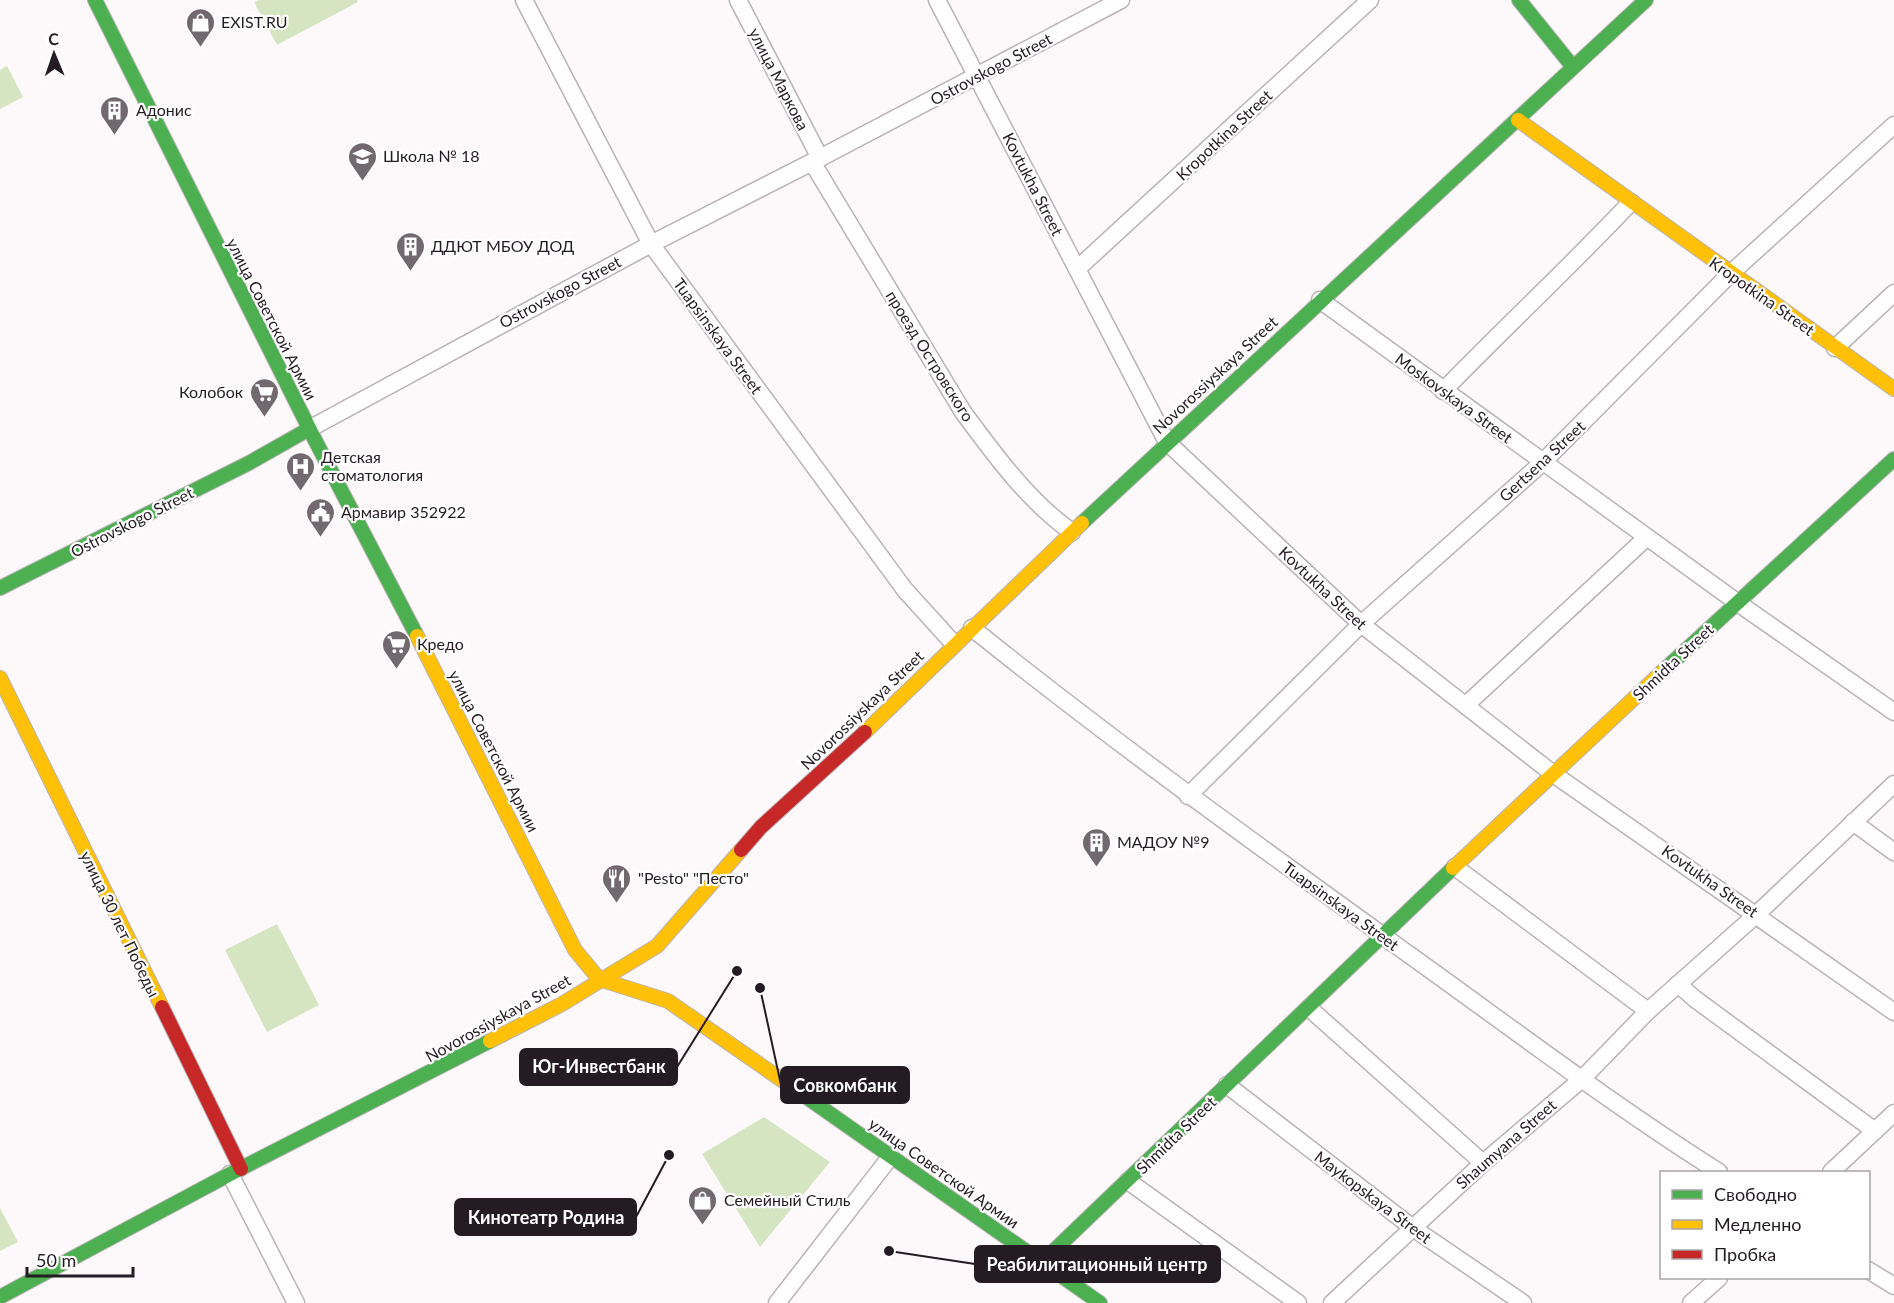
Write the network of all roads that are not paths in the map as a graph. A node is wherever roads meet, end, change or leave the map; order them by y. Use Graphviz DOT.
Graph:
graph roads {
  1 [pos="95,0"];
  2 [pos="524,0"];
  3 [pos="738,0"];
  4 [pos="937,0"];
  5 [pos="1121,0"];
  6 [pos="1370,0"];
  7 [pos="1519,0"];
  8 [pos="1646,0"];
  9 [pos="1573,67"];
  10 [pos="978,76"];
  11 [pos="1518,120"];
  12 [pos="1894,125"];
  13 [pos="816,160"];
  14 [pos="1631,202"];
  15 [pos="651,244"];
  16 [pos="1077,269"];
  17 [pos="1730,274"];
  18 [pos="1894,293"];
  19 [pos="1320,300"];
  20 [pos="1835,348"];
  21 [pos="1894,389"];
  22 [pos="1443,391"];
  23 [pos="309,429"];
  24 [pos="1167,442"];
  25 [pos="1894,459"];
  26 [pos="1542,463"];
  27 [pos="1072,532"];
  28 [pos="1646,538"];
  29 [pos="0,588"];
  30 [pos="1737,603"];
  31 [pos="1361,624"];
  32 [pos="972,628"];
  33 [pos="954,644"];
  34 [pos="0,678"];
  35 [pos="1466,705"];
  36 [pos="1894,712"];
  37 [pos="1552,773"];
  38 [pos="1894,783"];
  39 [pos="1188,796"];
  40 [pos="1853,822"];
  41 [pos="1894,852"];
  42 [pos="1455,867"];
  43 [pos="1757,914"];
  44 [pos="1383,936"];
  45 [pos="600,979"];
  46 [pos="1678,984"];
  47 [pos="1309,1008"];
  48 [pos="1648,1011"];
  49 [pos="1894,1012"];
  50 [pos="1582,1079"];
  51 [pos="1227,1085"];
  52 [pos="1894,1113"];
  53 [pos="1875,1131"];
  54 [pos="891,1156"];
  55 [pos="1483,1163"];
  56 [pos="1716,1171"];
  57 [pos="1833,1171"];
  58 [pos="236,1172"];
  59 [pos="1128,1181"];
  60 [pos="1413,1228"];
  61 [pos="1042,1262"];
  62 [pos="1870,1270"];
  63 [pos="1718,1279"];
  64 [pos="1894,1286"];
  65 [pos="0,1297"];
  66 [pos="296,1303"];
  67 [pos="777,1303"];
  68 [pos="1100,1303"];
  69 [pos="1298,1303"];
  70 [pos="1332,1303"];
  71 [pos="1523,1303"];
  72 [pos="1691,1303"];
  1 -- 23 [label="main road, улица Советской Армии"];
  2 -- 15 [label="street, Tuapsinskaya Street"];
  3 -- 13 [label="street, улица Маркова"];
  4 -- 10 [label="street, Kovtukha Street"];
  5 -- 10 [label="street, Ostrovskogo Street"];
  6 -- 16 [label="street, Kropotkina Street"];
  7 -- 9 [label="main road"];
  8 -- 9 [label="main road, Novorossiyskaya Street"];
  9 -- 11 [label="main road, Novorossiyskaya Street"];
  10 -- 13 [label="street, Ostrovskogo Street"];
  10 -- 16 [label="street, Kovtukha Street"];
  11 -- 14 [label="main road, Kropotkina Street"];
  11 -- 19 [label="main road, Novorossiyskaya Street"];
  12 -- 17 [label="street, Gertsena Street"];
  13 -- 15 [label="street, Ostrovskogo Street"];
  13 -- 27 [label="street, проезд Островского"];
  14 -- 17 [label="main road, Kropotkina Street"];
  14 -- 22 [label="street"];
  15 -- 23 [label="street, Ostrovskogo Street"];
  15 -- 33 [label="street, Tuapsinskaya Street"];
  16 -- 24 [label="street, Kovtukha Street"];
  17 -- 20 [label="main road, Kropotkina Street"];
  17 -- 26 [label="street, Gertsena Street"];
  18 -- 20 [label="street"];
  19 -- 22 [label="street, Moskovskaya Street"];
  19 -- 24 [label="main road, Novorossiyskaya Street"];
  20 -- 21 [label="main road, Kropotkina Street"];
  22 -- 26 [label="street, Moskovskaya Street"];
  23 -- 29 [label="main road, Ostrovskogo Street"];
  23 -- 45 [label="main road, улица Советской Армии"];
  24 -- 27 [label="main road, Novorossiyskaya Street"];
  24 -- 31 [label="street, Kovtukha Street"];
  25 -- 30 [label="main road, Shmidta Street"];
  26 -- 28 [label="street, Moskovskaya Street"];
  26 -- 31 [label="street, Gertsena Street"];
  27 -- 32 [label="main road, Novorossiyskaya Street"];
  28 -- 30 [label="street, Moskovskaya Street"];
  28 -- 35 [label="street"];
  30 -- 36 [label="street, Moskovskaya Street"];
  30 -- 37 [label="main road, Shmidta Street"];
  31 -- 35 [label="street, Kovtukha Street"];
  31 -- 39 [label="street, Gertsena Street"];
  32 -- 33 [label="main road, Novorossiyskaya Street"];
  32 -- 39 [label="street, Tuapsinskaya Street"];
  33 -- 45 [label="main road, Novorossiyskaya Street"];
  34 -- 58 [label="main road, улица 30 лет Победы"];
  35 -- 37 [label="street, Kovtukha Street"];
  37 -- 42 [label="main road, Shmidta Street"];
  37 -- 43 [label="street, Kovtukha Street"];
  38 -- 40 [label="street, Shaumyana Street"];
  39 -- 44 [label="street, Tuapsinskaya Street"];
  40 -- 41 [label="street"];
  40 -- 43 [label="street, Shaumyana Street"];
  42 -- 44 [label="main road, Shmidta Street"];
  42 -- 48 [label="street"];
  43 -- 46 [label="street, Shaumyana Street"];
  43 -- 49 [label="street, Kovtukha Street"];
  44 -- 47 [label="main road, Shmidta Street"];
  44 -- 50 [label="street, Tuapsinskaya Street"];
  45 -- 54 [label="main road, улица Советской Армии"];
  45 -- 58 [label="main road, Novorossiyskaya Street"];
  46 -- 48 [label="street, Shaumyana Street"];
  46 -- 53 [label="street"];
  47 -- 51 [label="main road, Shmidta Street"];
  47 -- 55 [label="street"];
  48 -- 50 [label="street, Shaumyana Street"];
  50 -- 55 [label="street, Shaumyana Street"];
  50 -- 56 [label="street, Tuapsinskaya Street"];
  51 -- 59 [label="main road, Shmidta Street"];
  51 -- 60 [label="street, Maykopskaya Street"];
  52 -- 53 [label="street"];
  53 -- 57 [label="street"];
  54 -- 61 [label="main road, улица Советской Армии"];
  54 -- 67 [label="street"];
  55 -- 60 [label="street, Shaumyana Street"];
  58 -- 65 [label="main road, Novorossiyskaya Street"];
  58 -- 66 [label="street, улица 30 лет Победы"];
  59 -- 61 [label="main road, Shmidta Street"];
  59 -- 69 [label="street"];
  60 -- 70 [label="street, Shaumyana Street"];
  60 -- 71 [label="street, Maykopskaya Street"];
  61 -- 68 [label="main road, улица Советской Армии"];
  62 -- 64 [label="street"];
  63 -- 72 [label="street"];
}
